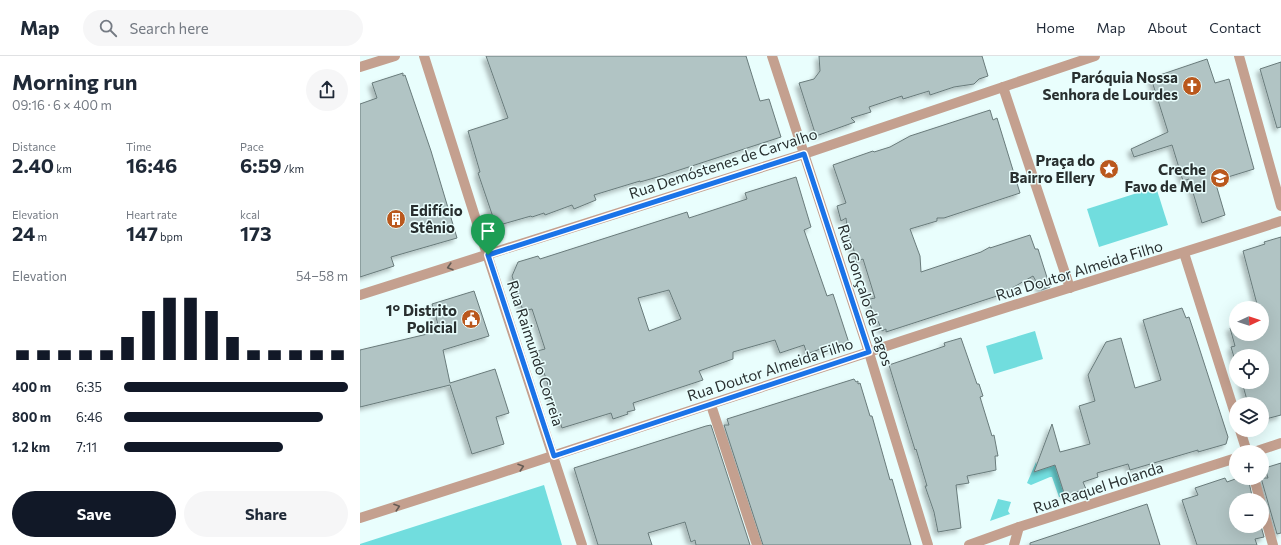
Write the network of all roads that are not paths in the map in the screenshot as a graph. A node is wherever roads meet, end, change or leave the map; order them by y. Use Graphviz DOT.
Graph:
graph roads {
  1 [pos="395,56"];
  2 [pos="424,56"];
  3 [pos="772,56"];
  4 [pos="1095,56"];
  5 [pos="1239,56"];
  6 [pos="360,67"];
  7 [pos="1003,87"];
  8 [pos="804,154"];
  9 [pos="1281,206"];
  10 [pos="1281,221"];
  11 [pos="1184,253"];
  12 [pos="488,255"];
  13 [pos="1070,288"];
  14 [pos="360,295"];
  15 [pos="869,352"];
  16 [pos="1230,397"];
  17 [pos="711,405"];
  18 [pos="1281,443"];
  19 [pos="1269,447"];
  20 [pos="554,456"];
  21 [pos="1229,460"];
  22 [pos="360,518"];
  23 [pos="1019,528"];
  24 [pos="1269,531"];
  25 [pos="582,545"];
  26 [pos="757,545"];
  27 [pos="928,545"];
  28 [pos="969,545"];
  29 [pos="1014,545"];
  30 [pos="1273,545"];
  1 -- 6 [label="street"];
  2 -- 12 [label="street, Rua Raimundo Correia"];
  3 -- 8 [label="street, Rua Gonçalo de Lagos"];
  4 -- 7 [label="street, Rua Demóstenes de Carvalho"];
  5 -- 9 [label="street"];
  7 -- 8 [label="street, Rua Demóstenes de Carvalho"];
  7 -- 13 [label="street"];
  8 -- 12 [label="street, Rua Demóstenes de Carvalho"];
  8 -- 15 [label="street, Rua Gonçalo de Lagos"];
  10 -- 11 [label="street, Rua Doutor Almeida Filho"];
  11 -- 13 [label="street, Rua Doutor Almeida Filho"];
  11 -- 16 [label="street"];
  12 -- 14 [label="street, Rua Demóstenes de Carvalho, one-way"];
  12 -- 20 [label="street, Rua Raimundo Correia"];
  13 -- 15 [label="street, Rua Doutor Almeida Filho"];
  15 -- 17 [label="street, Rua Doutor Almeida Filho"];
  15 -- 27 [label="street, Rua Gonçalo de Lagos"];
  17 -- 20 [label="street, Rua Doutor Almeida Filho"];
  17 -- 26 [label="street"];
  18 -- 19 [label="street"];
  22 -- 20 [label="street, Rua Doutor Almeida Filho, one-way"];
  20 -- 25 [label="street, Rua Raimundo Correia"];
  21 -- 23 [label="street, Rua Raquel Holanda"];
  23 -- 28 [label="street, Rua Raquel Holanda"];
  23 -- 29 [label="street"];
  24 -- 30 [label="street"];
}
